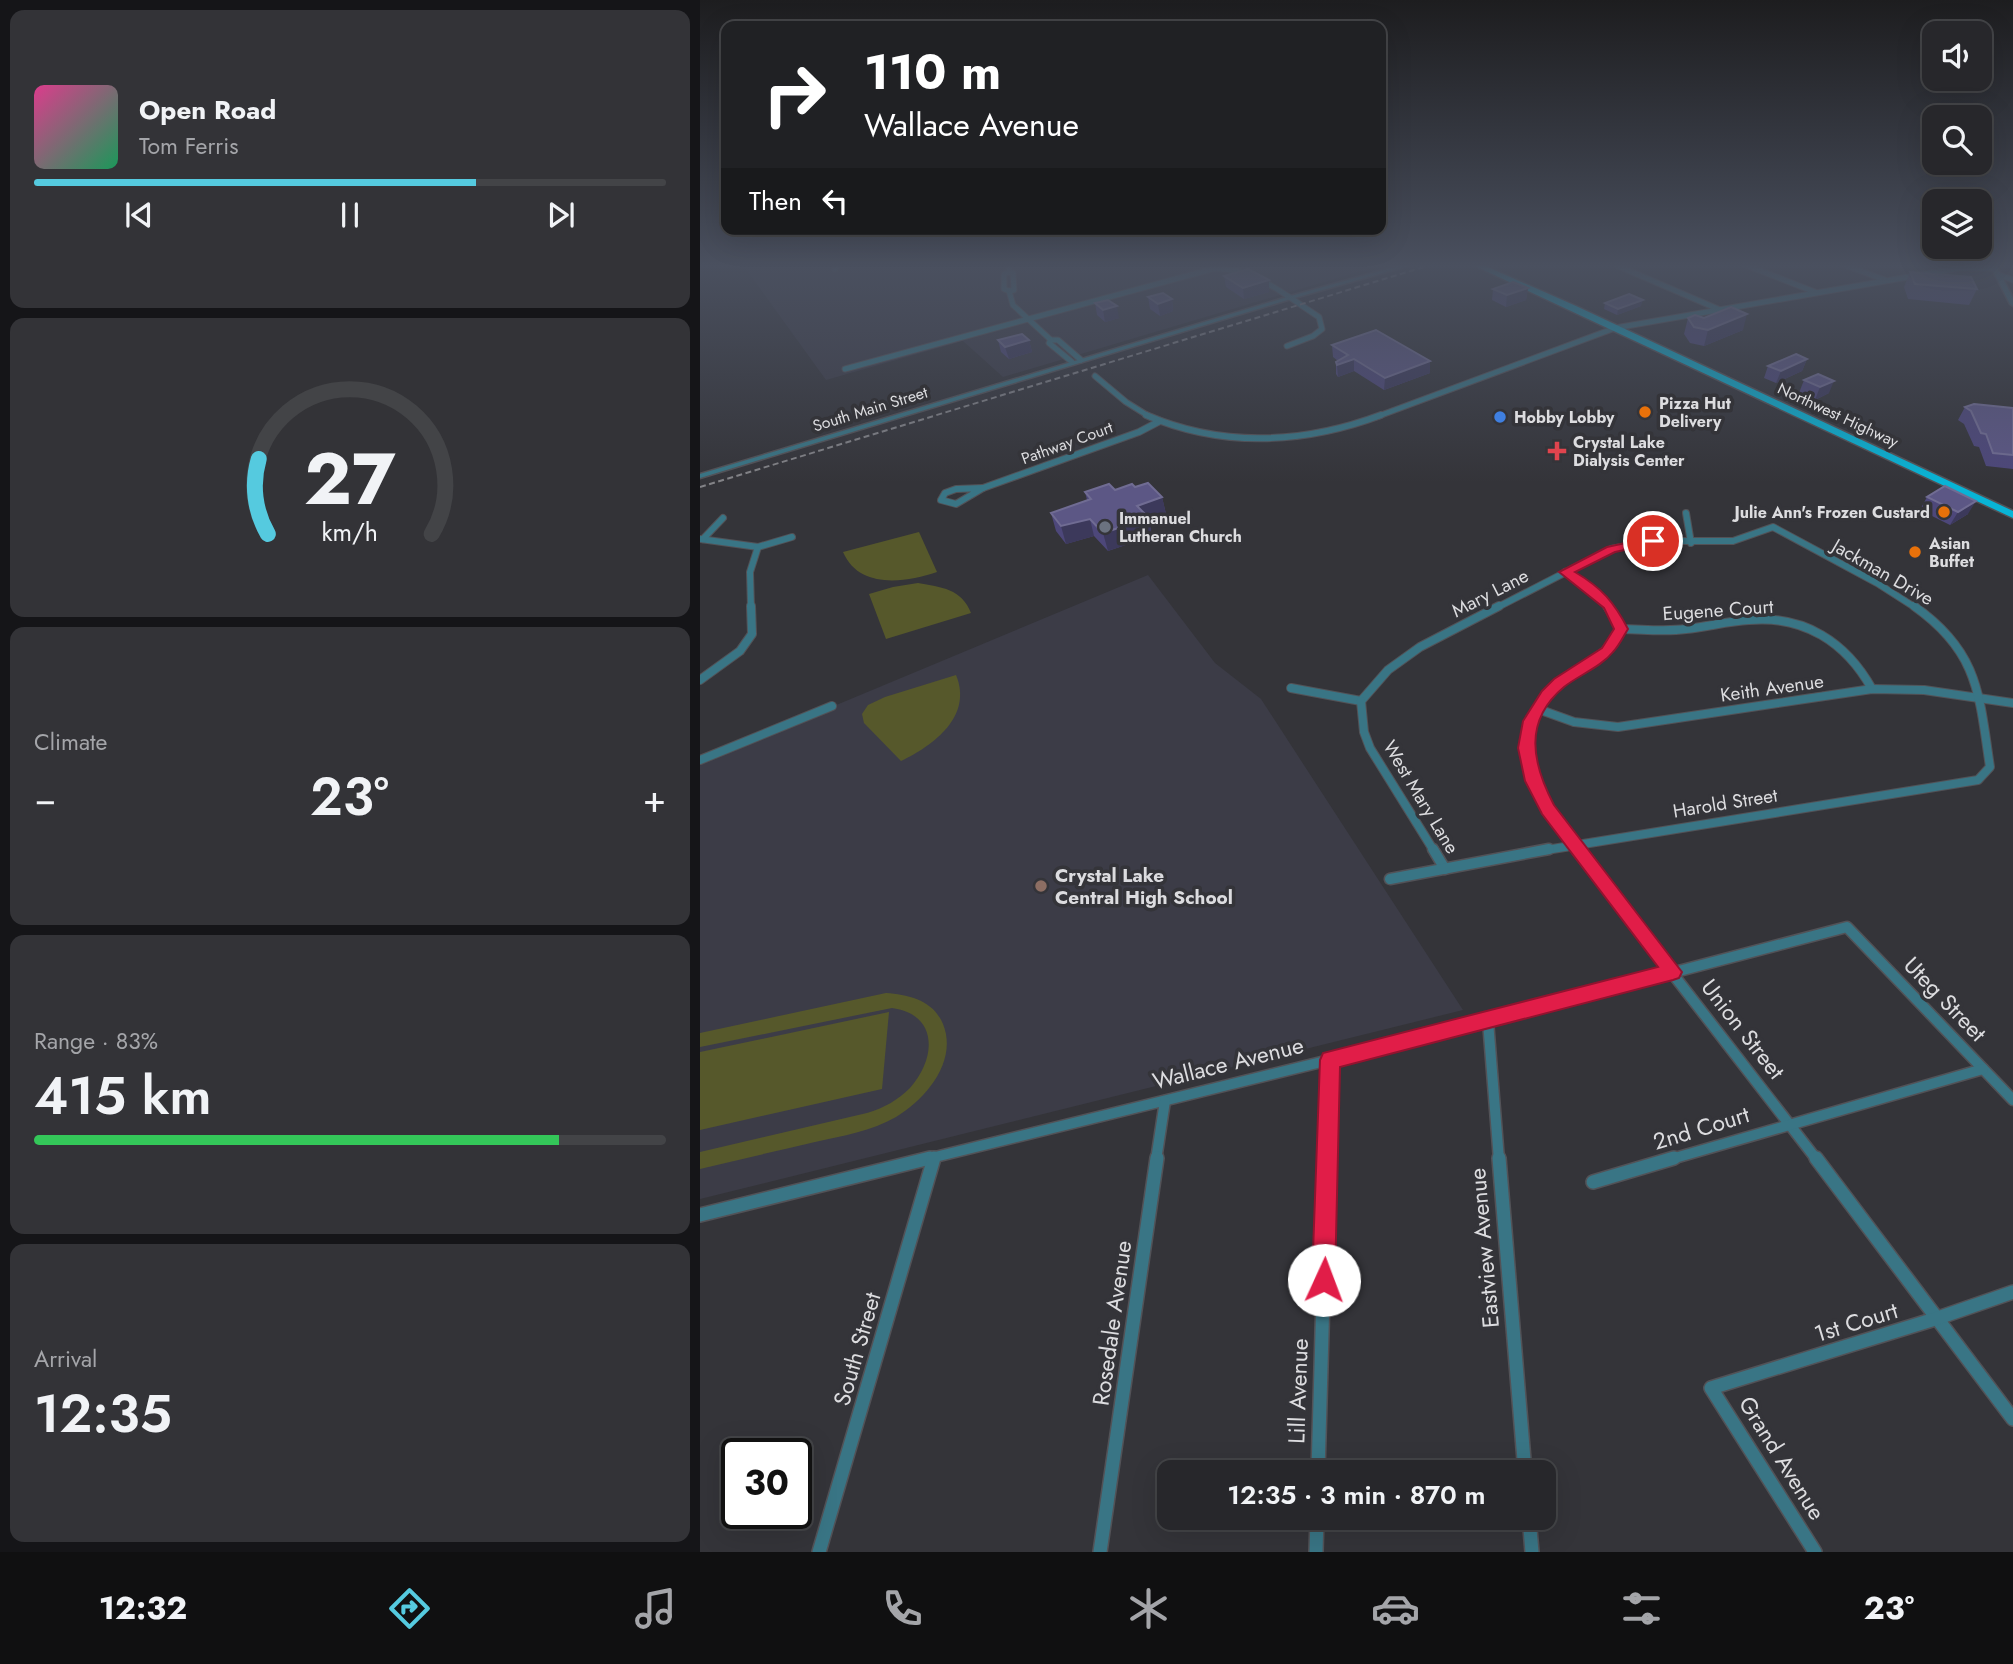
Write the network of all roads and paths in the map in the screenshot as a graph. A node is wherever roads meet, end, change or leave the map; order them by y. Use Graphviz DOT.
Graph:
graph roads {
  1 [pos="962,337"];
  2 [pos="1048,337"];
  3 [pos="1157,337"];
  4 [pos="1309,337"];
  5 [pos="1590,337"];
  6 [pos="1635,337"];
  7 [pos="1051,340"];
  8 [pos="1287,346"];
  9 [pos="1081,360"];
  10 [pos="1072,362"];
  11 [pos="845,369"];
  12 [pos="1095,376"];
  13 [pos="1160,421"];
  14 [pos="700,476"];
  15 [pos="983,488"];
  16 [pos="1686,513"];
  17 [pos="2013,515"];
  18 [pos="723,518"];
  19 [pos="1773,527"];
  20 [pos="792,537"];
  21 [pos="701,539"];
  22 [pos="1690,542"];
  23 [pos="758,547"];
  24 [pos="1565,572"];
  25 [pos="1621,629"];
  26 [pos="700,680"];
  27 [pos="1291,688"];
  28 [pos="1872,690"];
  29 [pos="1979,697"];
  30 [pos="1360,701"];
  31 [pos="2013,703"];
  32 [pos="832,706"];
  33 [pos="1538,709"];
  34 [pos="700,760"];
  35 [pos="1573,845"];
  36 [pos="1445,869"];
  37 [pos="1390,879"];
  38 [pos="1847,927"];
  39 [pos="1673,972"];
  40 [pos="1488,1021"];
  41 [pos="1330,1060"];
  42 [pos="1983,1069"];
  43 [pos="2013,1100"];
  44 [pos="1164,1101"];
  45 [pos="1790,1124"];
  46 [pos="934,1158"];
  47 [pos="1593,1182"];
  48 [pos="700,1214"];
  49 [pos="2013,1292"];
  50 [pos="1935,1319"];
  51 [pos="1711,1388"];
  52 [pos="2013,1419"];
  53 [pos="1318,1460"];
  54 [pos="1524,1460"];
  55 [pos="1317,1530"];
  56 [pos="1530,1530"];
  57 [pos="819,1552"];
  58 [pos="1100,1552"];
  59 [pos="1316,1552"];
  60 [pos="1532,1552"];
  61 [pos="1815,1552"];
  1 -- 11 [label="street"];
  2 -- 7 [label="street"];
  3 -- 9 [label="street, South Main Street"];
  4 -- 8 [label="street"];
  5 -- 13 [label="street"];
  6 -- 17 [label="main road, Northwest Highway"];
  7 -- 9 [label="street"];
  7 -- 10 [label="street"];
  9 -- 10 [label="street, South Main Street"];
  10 -- 14 [label="street, South Main Street"];
  12 -- 13 [label="street"];
  13 -- 15 [label="street, Pathway Court"];
  15 -- 15 [label="street, Pathway Court"];
  16 -- 22 [label="street"];
  18 -- 21 [label="street"];
  19 -- 22 [label="street, Mary Lane"];
  19 -- 29 [label="street, Jackman Drive"];
  20 -- 23 [label="street"];
  21 -- 23 [label="street"];
  22 -- 24 [label="street, Mary Lane"];
  23 -- 26 [label="street"];
  24 -- 25 [label="street"];
  24 -- 30 [label="street, Mary Lane"];
  25 -- 28 [label="street, Eugene Court"];
  25 -- 33 [label="street, Union Street"];
  27 -- 30 [label="street"];
  28 -- 29 [label="street, Keith Avenue"];
  28 -- 33 [label="street, Keith Avenue"];
  29 -- 31 [label="street, Keith Avenue"];
  29 -- 35 [label="street, Harold Street"];
  30 -- 36 [label="street, West Mary Lane"];
  32 -- 34 [label="street"];
  33 -- 35 [label="street, Union Street"];
  35 -- 36 [label="street, Harold Street"];
  35 -- 39 [label="street, Union Street"];
  36 -- 37 [label="street, Harold Street"];
  38 -- 39 [label="street, Wallace Avenue"];
  38 -- 42 [label="street, Uteg Street"];
  39 -- 40 [label="street, Wallace Avenue"];
  39 -- 45 [label="street, Union Street"];
  40 -- 41 [label="street, Wallace Avenue"];
  40 -- 54 [label="street, Eastview Avenue"];
  41 -- 44 [label="street, Wallace Avenue"];
  41 -- 53 [label="street, Lill Avenue"];
  42 -- 43 [label="street, Uteg Street"];
  42 -- 45 [label="street, 2nd Court"];
  44 -- 46 [label="street, Wallace Avenue"];
  44 -- 58 [label="street, Rosedale Avenue"];
  45 -- 47 [label="street, 2nd Court"];
  45 -- 50 [label="street, Union Street"];
  46 -- 48 [label="street, Wallace Avenue"];
  46 -- 57 [label="street, South Street"];
  49 -- 50 [label="street, 1st Court"];
  50 -- 51 [label="street, 1st Court"];
  50 -- 52 [label="street, Union Street"];
  51 -- 61 [label="street, Grand Avenue"];
  55 -- 59 [label="street"];
  56 -- 60 [label="street"];
}
